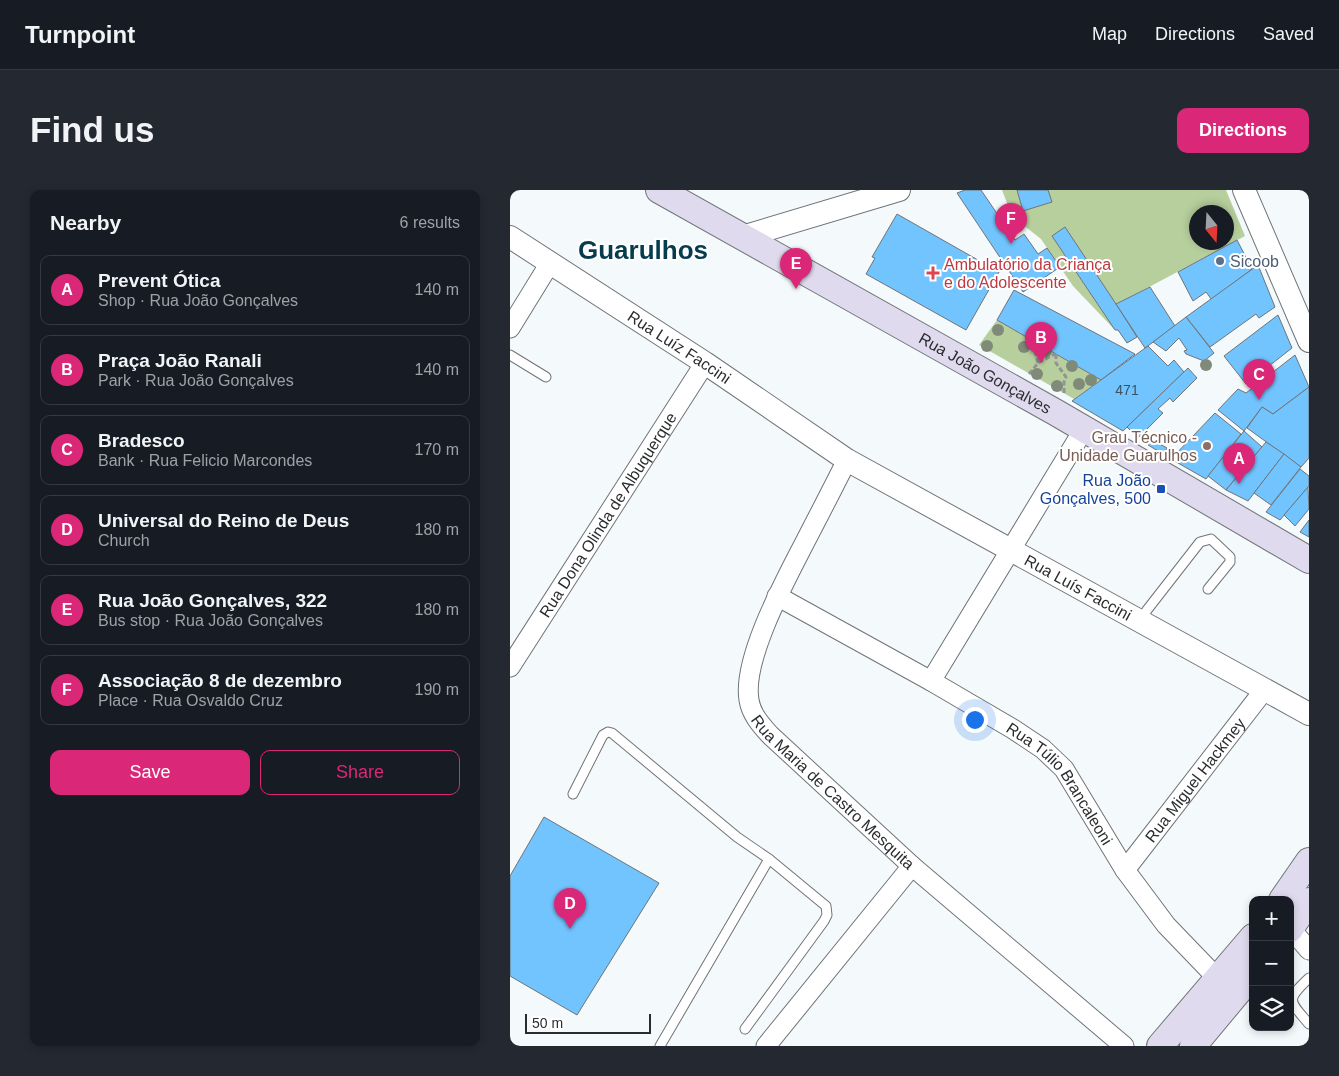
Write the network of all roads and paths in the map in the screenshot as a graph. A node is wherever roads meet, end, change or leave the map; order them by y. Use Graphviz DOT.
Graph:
graph roads {
  1 [pos="659,190"];
  2 [pos="898,190"];
  3 [pos="1244,190"];
  4 [pos="510,237"];
  5 [pos="742,237"];
  6 [pos="550,263"];
  7 [pos="510,328"];
  8 [pos="1309,341"];
  9 [pos="1039,344"];
  10 [pos="510,355"];
  11 [pos="705,362"];
  12 [pos="1038,363"];
  13 [pos="1029,374"];
  14 [pos="546,377"];
  15 [pos="1064,394"];
  16 [pos="1084,429"];
  17 [pos="847,460"];
  18 [pos="1010,550"];
  19 [pos="1309,560"];
  20 [pos="1208,589"];
  21 [pos="777,596"];
  22 [pos="1141,622"];
  23 [pos="510,667"];
  24 [pos="931,681"];
  25 [pos="1265,689"];
  26 [pos="1309,714"];
  27 [pos="572,794"];
  28 [pos="769,859"];
  29 [pos="1309,861"];
  30 [pos="912,866"];
  31 [pos="1125,870"];
  32 [pos="1285,896"];
  33 [pos="1309,901"];
  34 [pos="1294,922"];
  35 [pos="1294,933"];
  36 [pos="1250,941"];
  37 [pos="1309,950"];
  38 [pos="1309,978"];
  39 [pos="1218,979"];
  40 [pos="1249,979"];
  41 [pos="1309,1024"];
  42 [pos="745,1029"];
  43 [pos="660,1046"];
  44 [pos="766,1046"];
  45 [pos="1124,1046"];
  46 [pos="1160,1046"];
  47 [pos="1193,1046"];
  1 -- 5 [label="main road, Rua João Gonçalves"];
  2 -- 5 [label="street"];
  3 -- 8 [label="street"];
  4 -- 6 [label="street, Rua Luíz Faccini"];
  5 -- 16 [label="main road, Rua João Gonçalves"];
  6 -- 7 [label="street"];
  6 -- 11 [label="street, Rua Luíz Faccini"];
  9 -- 12 [label="path"];
  10 -- 14 [label="lane"];
  11 -- 17 [label="street, Rua Luíz Faccini"];
  11 -- 23 [label="street, Rua Dona Olinda de Albuquerque"];
  12 -- 13 [label="path"];
  12 -- 15 [label="path"];
  16 -- 18 [label="street"];
  16 -- 19 [label="main road, Rua João Gonçalves"];
  17 -- 18 [label="street, Rua Luís Faccini"];
  17 -- 21 [label="street, Rua Maria de Castro Mesquita"];
  18 -- 22 [label="street, Rua Luís Faccini"];
  18 -- 24 [label="street"];
  20 -- 22 [label="lane"];
  21 -- 24 [label="street, Rua Túlio Brancaleoni"];
  21 -- 30 [label="street, Rua Maria de Castro Mesquita"];
  22 -- 25 [label="street, Rua Luís Faccini"];
  24 -- 31 [label="street, Rua Túlio Brancaleoni"];
  25 -- 26 [label="street, Rua Luís Faccini"];
  25 -- 31 [label="street, Rua Miguel Hackmey"];
  27 -- 28 [label="lane"];
  28 -- 42 [label="lane"];
  28 -- 43 [label="lane"];
  29 -- 32 [label="main road"];
  30 -- 44 [label="street"];
  30 -- 45 [label="street, Rua Maria de Castro Mesquita"];
  31 -- 39 [label="street, Rua Túlio Brancaleoni"];
  33 -- 34 [label="main road"];
  35 -- 37 [label="street"];
  36 -- 39 [label="main road"];
  38 -- 41 [label="lane"];
  39 -- 46 [label="main road"];
  40 -- 47 [label="main road"];
}
